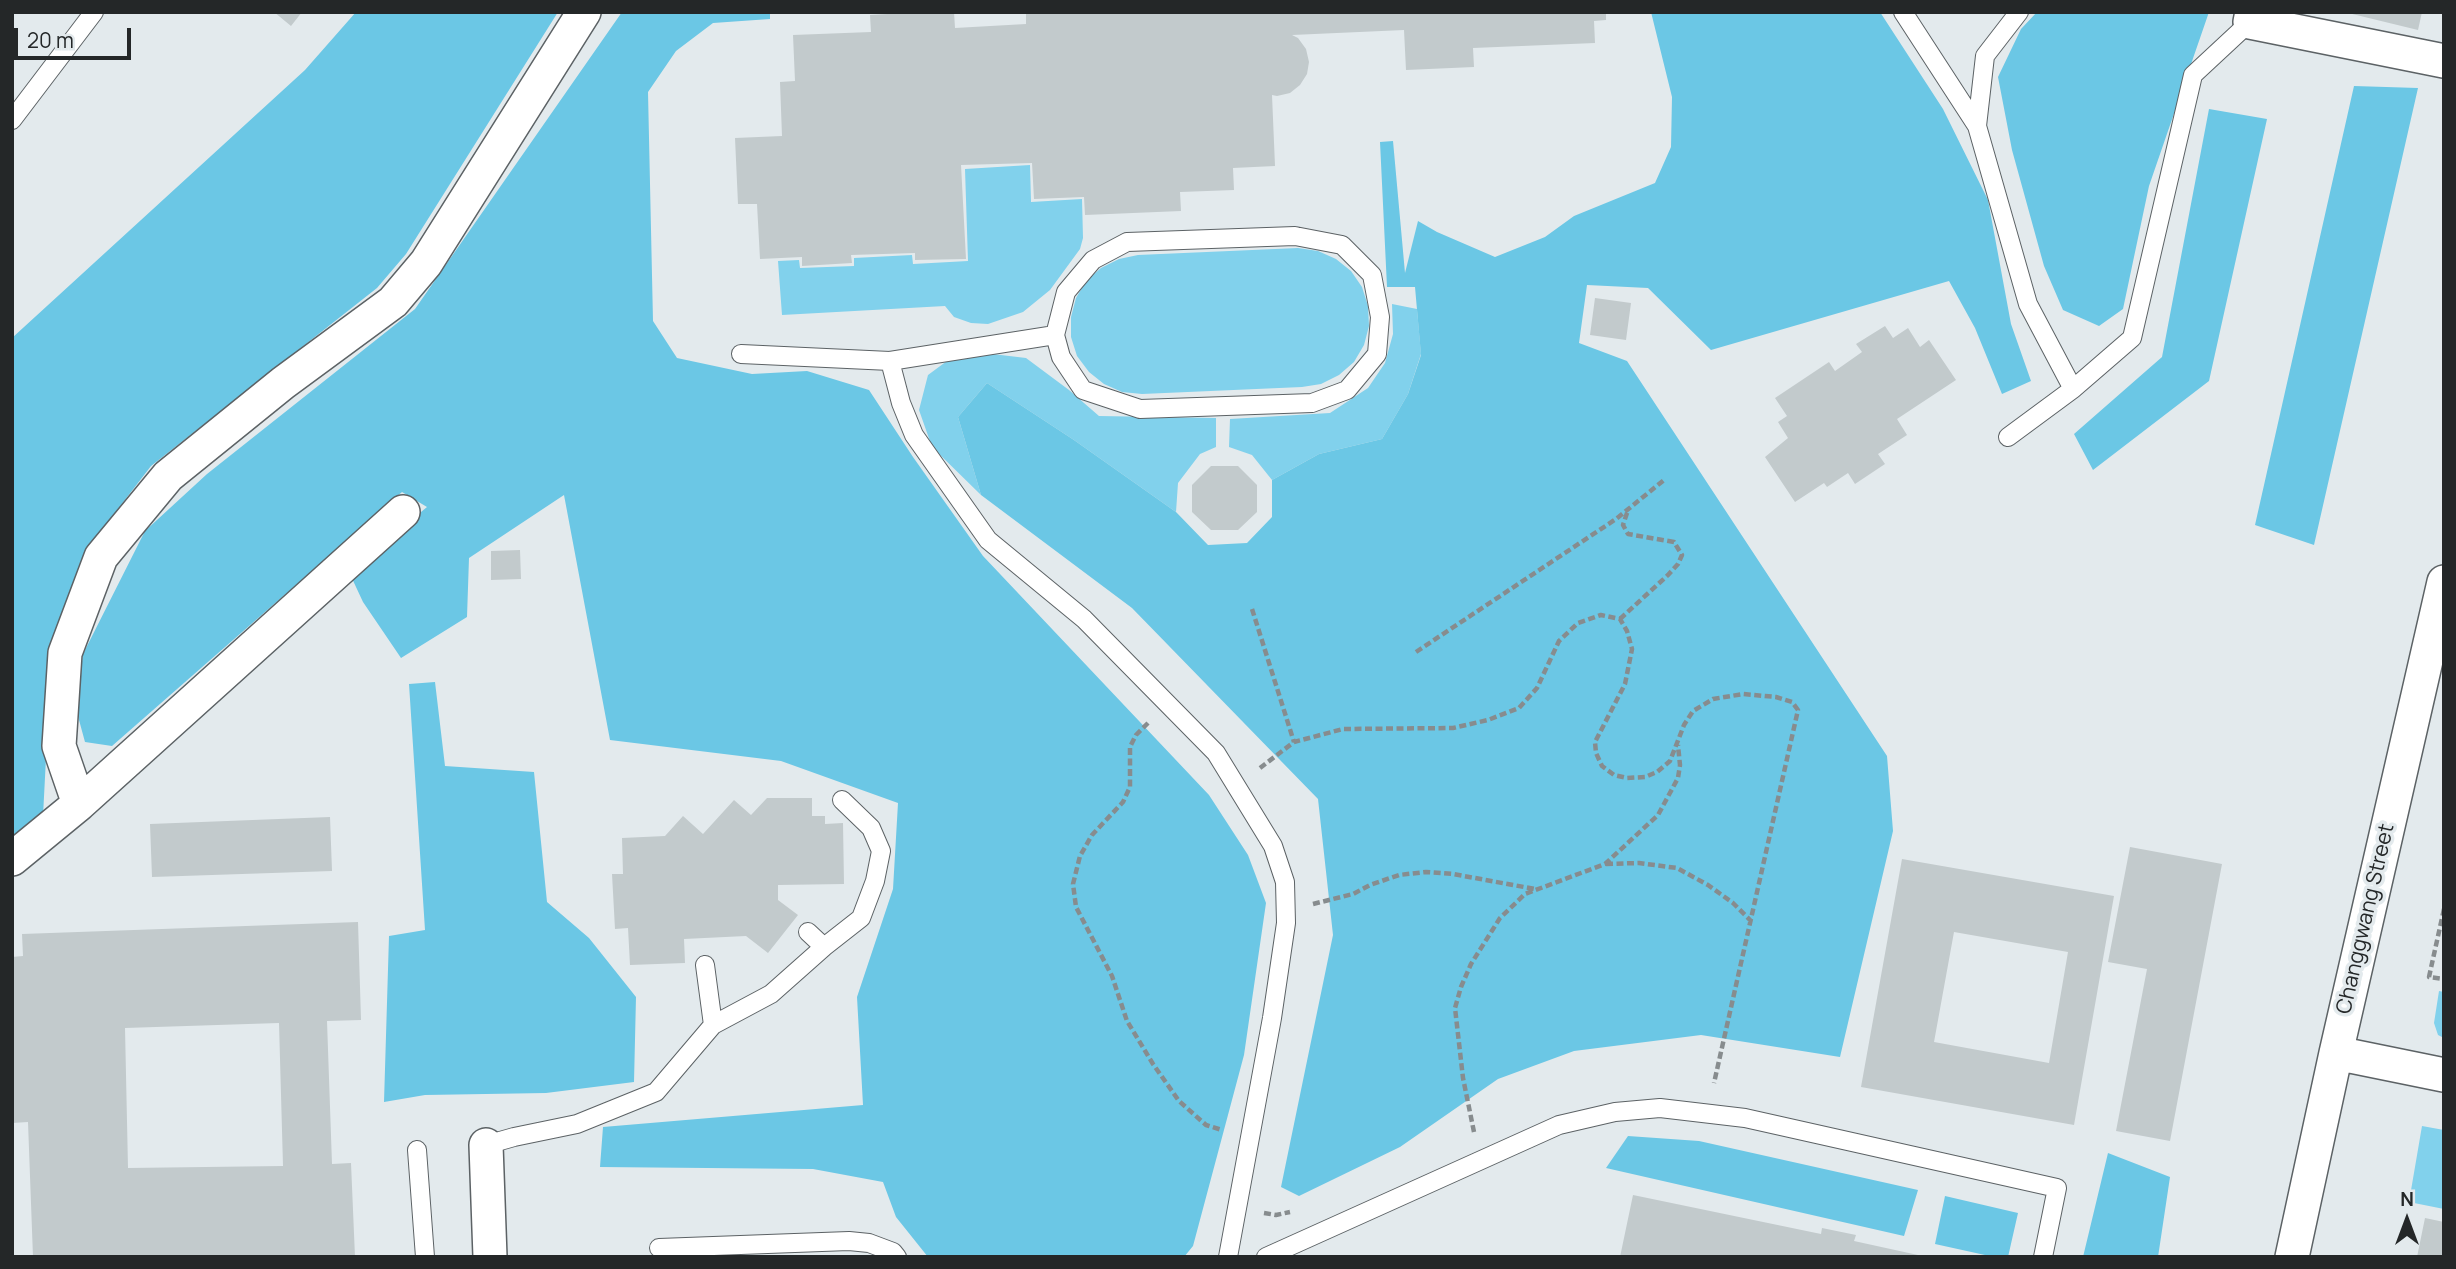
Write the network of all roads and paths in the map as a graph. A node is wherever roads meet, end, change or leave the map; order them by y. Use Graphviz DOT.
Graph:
graph roads {
  1 [pos="94,12"];
  2 [pos="584,12"];
  3 [pos="1903,12"];
  4 [pos="2019,12"];
  5 [pos="2251,17"];
  6 [pos="2444,61"];
  7 [pos="12,120"];
  8 [pos="1977,126"];
  9 [pos="1055,335"];
  10 [pos="741,354"];
  11 [pos="890,361"];
  12 [pos="2073,389"];
  13 [pos="2008,437"];
  14 [pos="1664,480"];
  15 [pos="1629,509"];
  16 [pos="403,512"];
  17 [pos="2444,582"];
  18 [pos="1252,609"];
  19 [pos="1620,618"];
  20 [pos="1416,652"];
  21 [pos="1168,703"];
  22 [pos="1294,742"];
  23 [pos="1678,742"];
  24 [pos="1261,767"];
  25 [pos="1267,779"];
  26 [pos="1237,786"];
  27 [pos="842,800"];
  28 [pos="79,804"];
  29 [pos="12,859"];
  30 [pos="1605,864"];
  31 [pos="1536,889"];
  32 [pos="1305,906"];
  33 [pos="2444,909"];
  34 [pos="1751,921"];
  35 [pos="808,932"];
  36 [pos="824,947"];
  37 [pos="705,965"];
  38 [pos="2444,979"];
  39 [pos="713,1026"];
  40 [pos="2336,1054"];
  41 [pos="2444,1075"];
  42 [pos="1704,1082"];
  43 [pos="1487,1127"];
  44 [pos="1474,1133"];
  45 [pos="1462,1138"];
  46 [pos="1249,1139"];
  47 [pos="486,1145"];
  48 [pos="417,1150"];
  49 [pos="1258,1202"];
  50 [pos="1294,1211"];
  51 [pos="659,1248"];
  52 [pos="425,1257"];
  53 [pos="490,1257"];
  54 [pos="897,1257"];
  55 [pos="1228,1257"];
  56 [pos="1266,1257"];
  57 [pos="2043,1257"];
  58 [pos="2292,1257"];
  1 -- 7 [label="lane"];
  2 -- 28 [label="street"];
  3 -- 8 [label="lane"];
  4 -- 8 [label="lane"];
  5 -- 6 [label="street"];
  5 -- 12 [label="lane"];
  8 -- 12 [label="lane"];
  9 -- 9 [label="lane"];
  9 -- 11 [label="lane"];
  10 -- 11 [label="lane"];
  11 -- 21 [label="lane"];
  12 -- 13 [label="lane"];
  14 -- 15 [label="path"];
  15 -- 19 [label="path"];
  15 -- 20 [label="path"];
  16 -- 28 [label="street"];
  17 -- 40 [label="street, Changgwang Street"];
  18 -- 22 [label="path"];
  19 -- 22 [label="path"];
  19 -- 23 [label="path"];
  21 -- 26 [label="lane"];
  21 -- 46 [label="path"];
  22 -- 24 [label="path"];
  23 -- 30 [label="path"];
  23 -- 34 [label="path"];
  24 -- 25 [label="path"];
  24 -- 26 [label="path"];
  26 -- 46 [label="lane"];
  27 -- 36 [label="lane"];
  28 -- 29 [label="street"];
  30 -- 31 [label="path"];
  30 -- 34 [label="path"];
  31 -- 32 [label="path"];
  31 -- 44 [label="path"];
  33 -- 38 [label="path"];
  34 -- 42 [label="path"];
  35 -- 36 [label="lane"];
  36 -- 39 [label="lane"];
  37 -- 39 [label="lane"];
  39 -- 47 [label="lane"];
  40 -- 41 [label="street"];
  40 -- 58 [label="street, Changgwang Street"];
  43 -- 44 [label="path"];
  44 -- 45 [label="path"];
  46 -- 55 [label="lane"];
  47 -- 53 [label="street"];
  48 -- 52 [label="lane"];
  49 -- 50 [label="path"];
  51 -- 54 [label="lane"];
  56 -- 57 [label="lane"];
}
